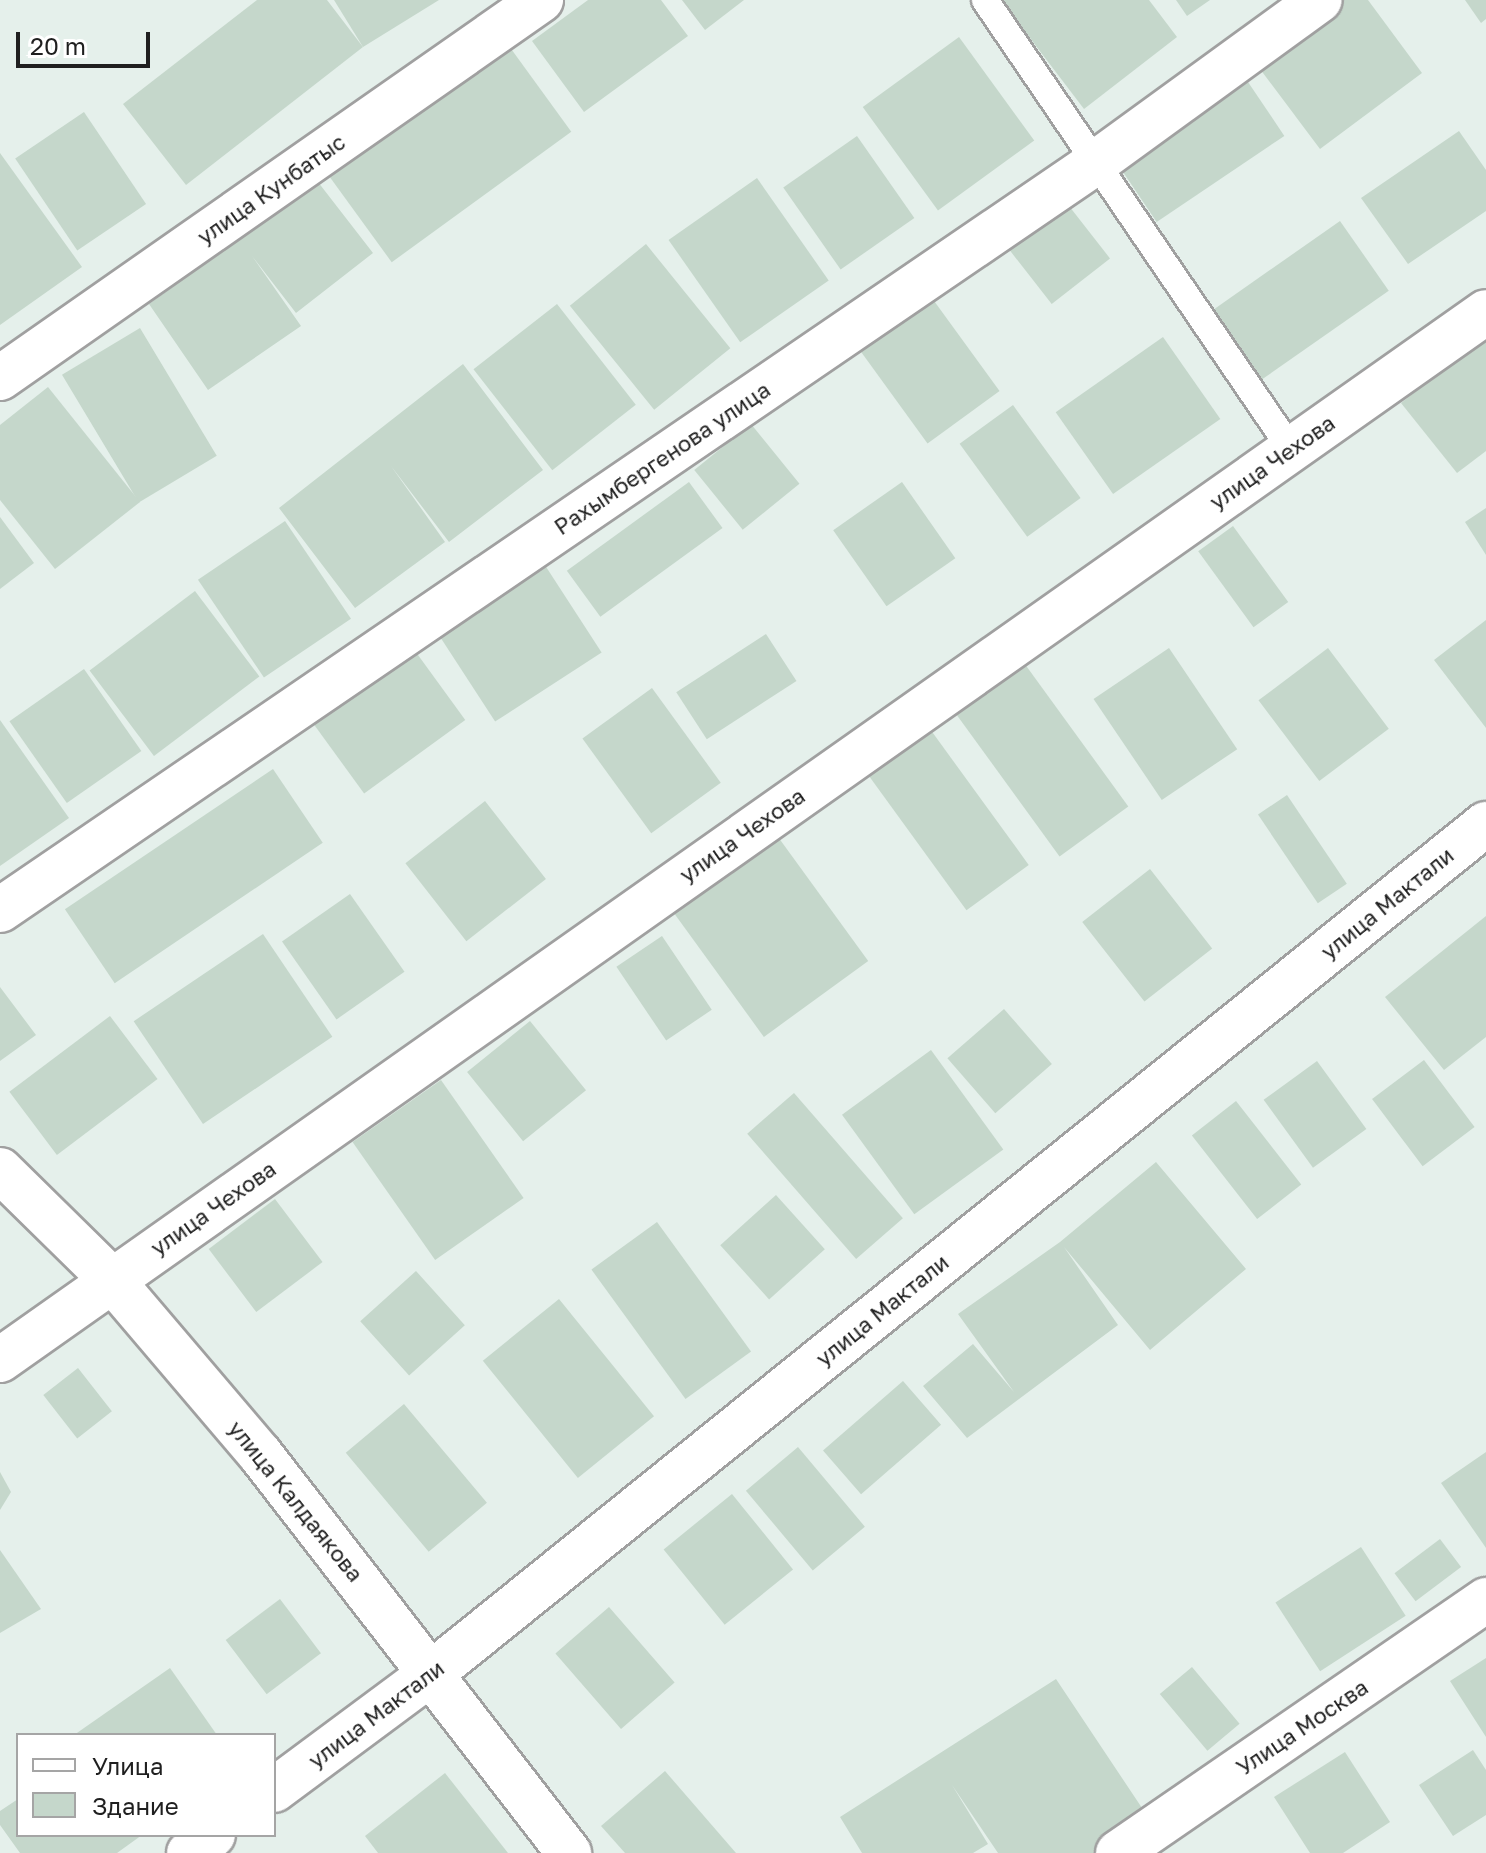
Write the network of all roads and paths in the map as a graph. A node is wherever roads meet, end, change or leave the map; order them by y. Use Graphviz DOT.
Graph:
graph roads {
  1 [pos="541,0"];
  2 [pos="985,0"];
  3 [pos="1320,0"];
  4 [pos="1098,161"];
  5 [pos="1486,312"];
  6 [pos="0,378"];
  7 [pos="1291,449"];
  8 [pos="1486,824"];
  9 [pos="0,910"];
  10 [pos="0,1170"];
  11 [pos="111,1279"];
  12 [pos="0,1360"];
  13 [pos="1486,1600"];
  14 [pos="433,1672"];
  15 [pos="276,1789"];
  16 [pos="210,1837"];
  17 [pos="189,1853"];
  18 [pos="569,1853"];
  19 [pos="1118,1853"];
  1 -- 6 [label="street, улица Кунбатыс"];
  2 -- 4 [label="lane"];
  3 -- 4 [label="street, Рахымбергенова улица"];
  4 -- 7 [label="lane"];
  4 -- 9 [label="street, Рахымбергенова улица"];
  5 -- 7 [label="street, улица Чехова"];
  7 -- 11 [label="street, улица Чехова"];
  8 -- 14 [label="street, улица Мактали"];
  10 -- 11 [label="street, улица Калдаякова"];
  11 -- 12 [label="street, улица Чехова"];
  11 -- 14 [label="street, улица Калдаякова"];
  13 -- 19 [label="street, Улица Москва"];
  14 -- 15 [label="street, улица Мактали"];
  14 -- 18 [label="street, улица Калдаякова"];
  16 -- 17 [label="street"];
}
